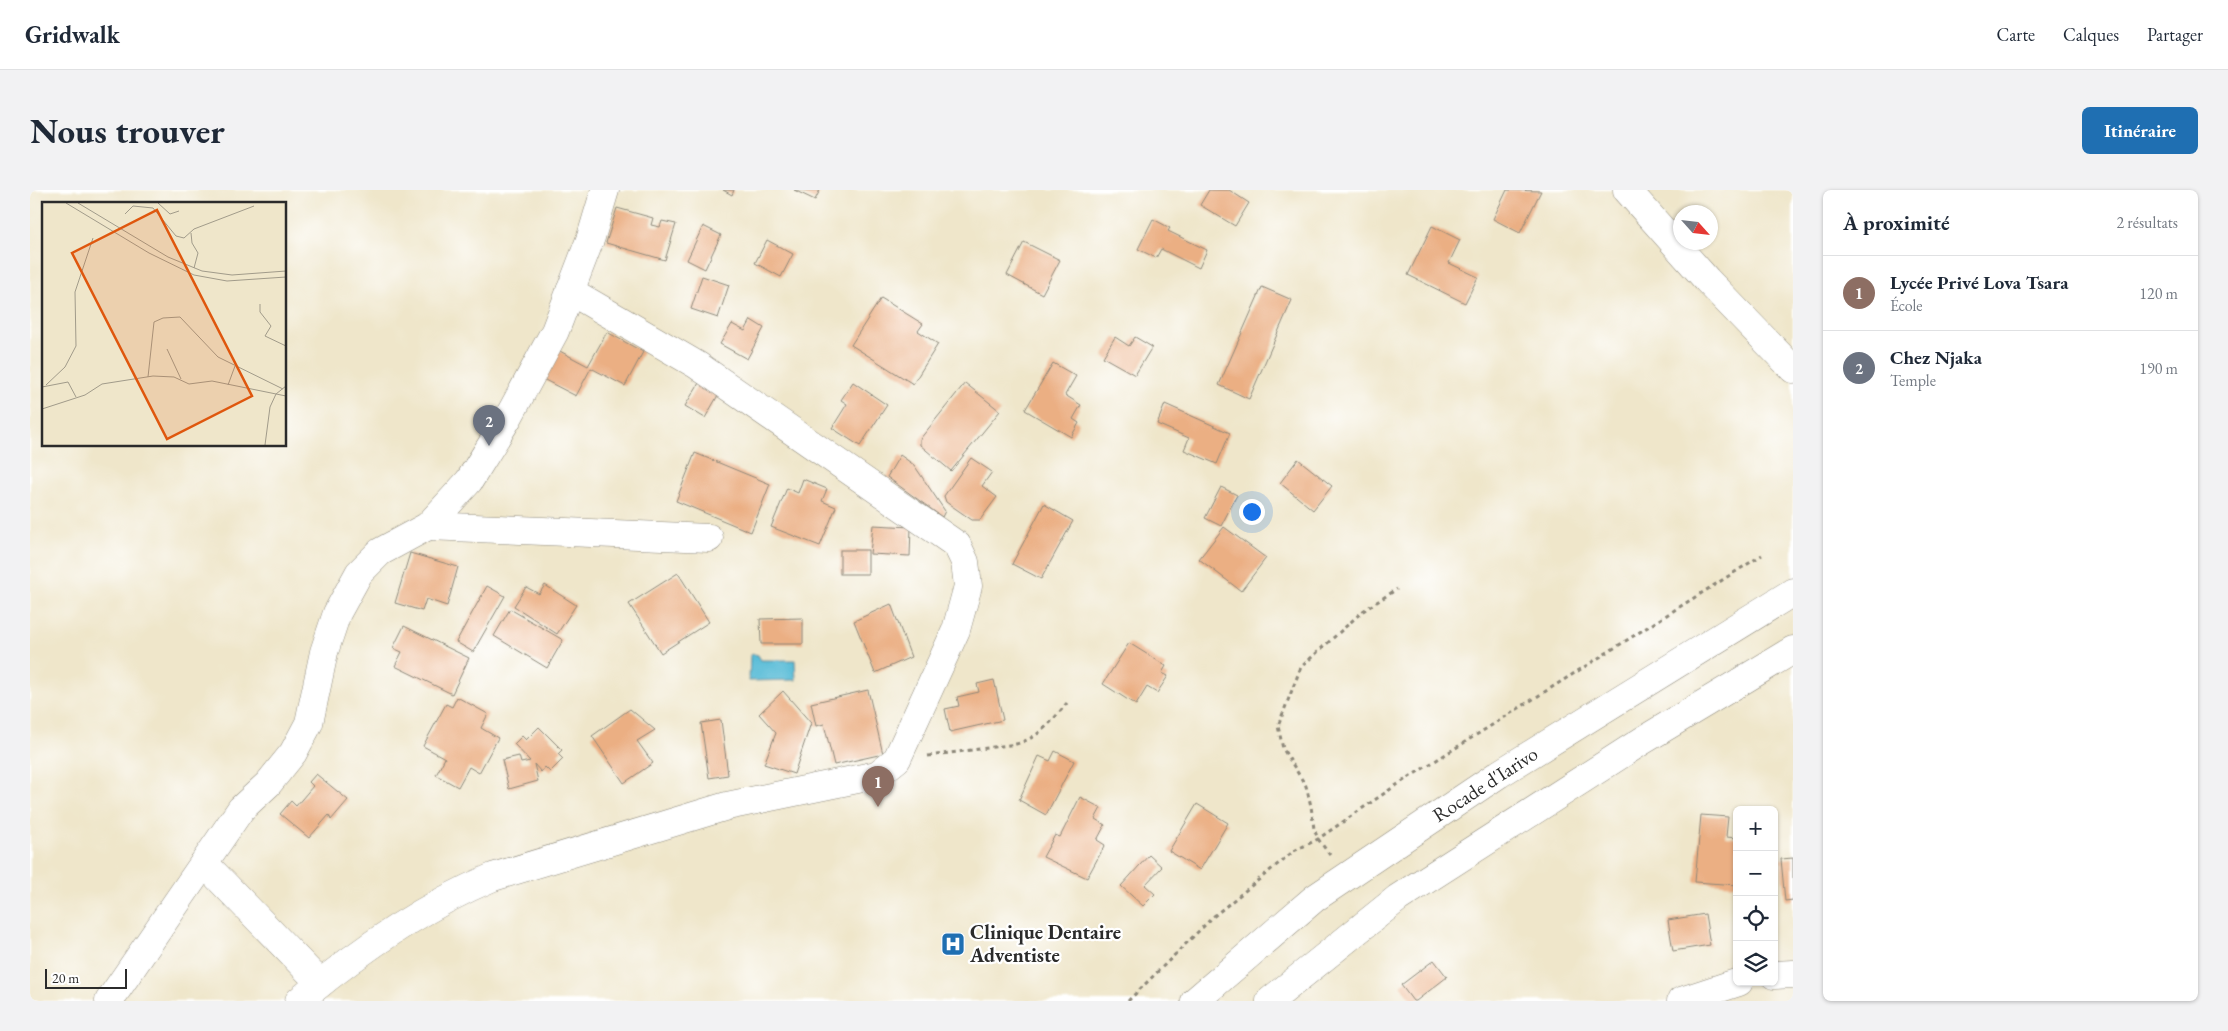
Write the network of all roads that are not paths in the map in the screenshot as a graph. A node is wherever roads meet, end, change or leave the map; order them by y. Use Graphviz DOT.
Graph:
graph roads {
  1 [pos="606,190"];
  2 [pos="1627,190"];
  3 [pos="570,291"];
  4 [pos="1793,369"];
  5 [pos="428,526"];
  6 [pos="709,538"];
  7 [pos="1793,592"];
  8 [pos="1793,650"];
  9 [pos="204,863"];
  10 [pos="1793,974"];
  11 [pos="1778,976"];
  12 [pos="320,984"];
  13 [pos="1733,984"];
  14 [pos="109,1001"];
  15 [pos="299,1001"];
  16 [pos="1195,1001"];
  17 [pos="1270,1001"];
  18 [pos="1681,1001"];
  1 -- 3 [label="street"];
  2 -- 4 [label="street"];
  3 -- 5 [label="street"];
  3 -- 12 [label="street"];
  5 -- 6 [label="street"];
  5 -- 9 [label="street"];
  7 -- 16 [label="street, Rocade d'Iarivo"];
  8 -- 17 [label="street"];
  9 -- 12 [label="street"];
  9 -- 14 [label="street"];
  10 -- 11 [label="street"];
  12 -- 15 [label="street"];
  13 -- 18 [label="street"];
}
